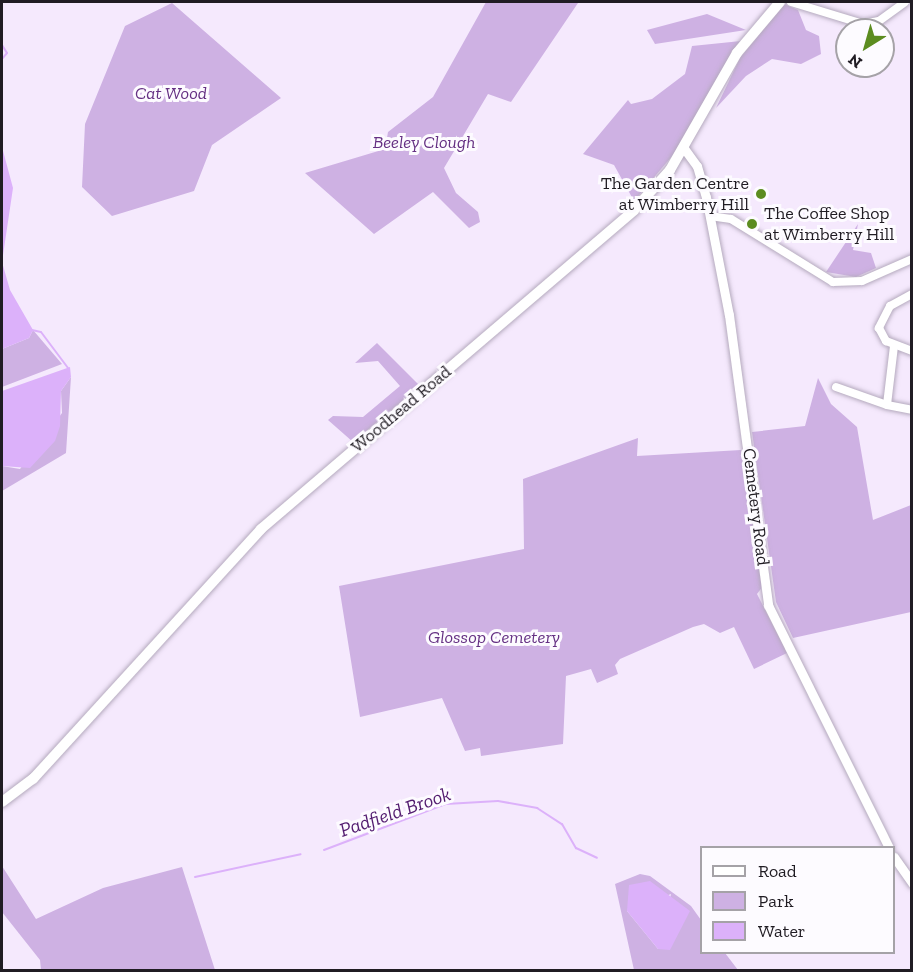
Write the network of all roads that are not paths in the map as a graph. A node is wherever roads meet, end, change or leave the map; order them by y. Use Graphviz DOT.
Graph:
graph roads {
  1 [pos="780,2"];
  2 [pos="791,2"];
  3 [pos="905,2"];
  4 [pos="684,147"];
  5 [pos="710,216"];
  6 [pos="912,259"];
  7 [pos="912,294"];
  8 [pos="894,346"];
  9 [pos="912,351"];
  10 [pos="836,387"];
  11 [pos="887,405"];
  12 [pos="912,410"];
  13 [pos="2,801"];
  14 [pos="888,846"];
  15 [pos="895,858"];
  16 [pos="912,882"];
  1 -- 4 [label="main road, Woodhead Road"];
  2 -- 3 [label="street"];
  4 -- 5 [label="street, Cemetery Road"];
  4 -- 13 [label="main road, Woodhead Road"];
  5 -- 6 [label="street"];
  5 -- 14 [label="street, Cemetery Road"];
  7 -- 8 [label="street"];
  8 -- 9 [label="street"];
  8 -- 11 [label="street"];
  10 -- 11 [label="street"];
  11 -- 12 [label="street"];
  15 -- 16 [label="street"];
}
